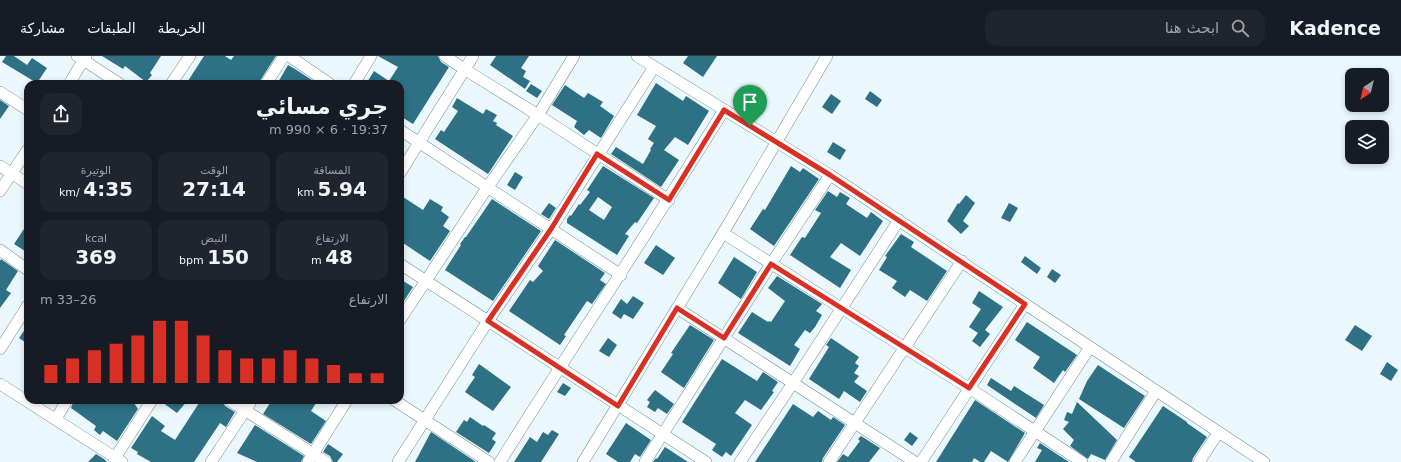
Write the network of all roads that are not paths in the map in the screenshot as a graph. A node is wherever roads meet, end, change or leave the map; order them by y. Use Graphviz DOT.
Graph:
graph roads {
  1 [pos="190,56"];
  2 [pos="284,56"];
  3 [pos="289,56"];
  4 [pos="371,56"];
  5 [pos="445,56"];
  6 [pos="473,56"];
  7 [pos="574,56"];
  8 [pos="637,56"];
  9 [pos="827,56"];
  10 [pos="82,57"];
  11 [pos="654,67"];
  12 [pos="464,70"];
  13 [pos="71,80"];
  14 [pos="114,80"];
  15 [pos="174,80"];
  16 [pos="269,80"];
  17 [pos="324,80"];
  18 [pos="356,80"];
  19 [pos="0,92"];
  20 [pos="24,107"];
  21 [pos="724,110"];
  22 [pos="538,115"];
  23 [pos="404,133"];
  24 [pos="776,141"];
  25 [pos="419,142"];
  26 [pos="597,154"];
  27 [pos="24,155"];
  28 [pos="0,166"];
  29 [pos="404,166"];
  30 [pos="12,173"];
  31 [pos="830,175"];
  32 [pos="24,181"];
  33 [pos="487,188"];
  34 [pos="0,191"];
  35 [pos="669,200"];
  36 [pos="899,220"];
  37 [pos="551,229"];
  38 [pos="723,233"];
  39 [pos="0,250"];
  40 [pos="962,261"];
  41 [pos="771,264"];
  42 [pos="24,267"];
  43 [pos="404,267"];
  44 [pos="621,275"];
  45 [pos="426,281"];
  46 [pos="1025,304"];
  47 [pos="677,308"];
  48 [pos="841,308"];
  49 [pos="24,311"];
  50 [pos="404,314"];
  51 [pos="488,321"];
  52 [pos="724,338"];
  53 [pos="905,347"];
  54 [pos="1090,347"];
  55 [pos="0,349"];
  56 [pos="560,367"];
  57 [pos="793,383"];
  58 [pos="0,384"];
  59 [pos="969,388"];
  60 [pos="1156,391"];
  61 [pos="24,399"];
  62 [pos="32,404"];
  63 [pos="65,404"];
  64 [pos="150,404"];
  65 [pos="235,404"];
  66 [pos="249,404"];
  67 [pos="344,404"];
  68 [pos="400,404"];
  69 [pos="618,406"];
  70 [pos="245,410"];
  71 [pos="56,419"];
  72 [pos="425,420"];
  73 [pos="855,422"];
  74 [pos="1035,431"];
  75 [pos="1218,432"];
  76 [pos="663,434"];
  77 [pos="310,458"];
  78 [pos="117,461"];
  79 [pos="211,462"];
  80 [pos="326,462"];
  81 [pos="398,462"];
  82 [pos="489,462"];
  83 [pos="500,462"];
  84 [pos="582,462"];
  85 [pos="645,462"];
  86 [pos="706,462"];
  87 [pos="740,462"];
  88 [pos="829,462"];
  89 [pos="915,462"];
  90 [pos="921,462"];
  91 [pos="1015,462"];
  92 [pos="1082,462"];
  93 [pos="1111,462"];
  94 [pos="1200,462"];
  95 [pos="1264,462"];
  1 -- 15 [label="street"];
  2 -- 16 [label="street"];
  3 -- 17 [label="street"];
  4 -- 18 [label="street"];
  5 -- 12 [label="street"];
  6 -- 12 [label="street"];
  7 -- 22 [label="street"];
  8 -- 11 [label="street"];
  9 -- 24 [label="street"];
  10 -- 13 [label="street"];
  10 -- 14 [label="street"];
  11 -- 21 [label="street"];
  11 -- 26 [label="street"];
  12 -- 22 [label="street"];
  12 -- 25 [label="street"];
  19 -- 20 [label="street"];
  21 -- 24 [label="street"];
  21 -- 35 [label="street"];
  22 -- 26 [label="street"];
  22 -- 33 [label="street"];
  23 -- 25 [label="street"];
  24 -- 31 [label="street"];
  24 -- 38 [label="street"];
  25 -- 29 [label="street"];
  25 -- 33 [label="street"];
  26 -- 35 [label="street"];
  26 -- 37 [label="street"];
  27 -- 30 [label="street"];
  28 -- 30 [label="street"];
  30 -- 32 [label="street"];
  30 -- 34 [label="street"];
  31 -- 36 [label="street"];
  31 -- 41 [label="street"];
  33 -- 37 [label="street"];
  33 -- 45 [label="street"];
  35 -- 44 [label="street"];
  36 -- 40 [label="street"];
  36 -- 48 [label="street"];
  37 -- 44 [label="street"];
  37 -- 51 [label="street"];
  38 -- 41 [label="street"];
  38 -- 47 [label="street"];
  39 -- 42 [label="street"];
  40 -- 46 [label="street"];
  40 -- 53 [label="street"];
  41 -- 48 [label="street"];
  41 -- 52 [label="street"];
  43 -- 45 [label="street"];
  44 -- 56 [label="street"];
  45 -- 50 [label="street"];
  45 -- 51 [label="street"];
  46 -- 54 [label="street"];
  46 -- 59 [label="street"];
  47 -- 52 [label="street"];
  47 -- 69 [label="street"];
  48 -- 53 [label="street"];
  48 -- 57 [label="street"];
  49 -- 55 [label="street"];
  51 -- 56 [label="street"];
  51 -- 72 [label="street"];
  52 -- 57 [label="street"];
  52 -- 76 [label="street"];
  53 -- 59 [label="street"];
  53 -- 73 [label="street"];
  54 -- 60 [label="street"];
  54 -- 74 [label="street"];
  56 -- 69 [label="street"];
  56 -- 83 [label="street"];
  57 -- 73 [label="street"];
  57 -- 87 [label="street"];
  58 -- 61 [label="street"];
  59 -- 74 [label="street"];
  59 -- 90 [label="street"];
  60 -- 75 [label="street"];
  60 -- 93 [label="street"];
  62 -- 71 [label="street"];
  63 -- 71 [label="street"];
  64 -- 78 [label="street"];
  65 -- 70 [label="street"];
  66 -- 70 [label="street"];
  67 -- 77 [label="street"];
  68 -- 72 [label="street"];
  69 -- 76 [label="street"];
  69 -- 84 [label="street"];
  70 -- 77 [label="street"];
  70 -- 79 [label="street"];
  71 -- 78 [label="street"];
  72 -- 81 [label="street"];
  72 -- 82 [label="street"];
  73 -- 88 [label="street"];
  73 -- 89 [label="street"];
  74 -- 91 [label="street"];
  74 -- 92 [label="street"];
  75 -- 94 [label="street"];
  75 -- 95 [label="street"];
  76 -- 85 [label="street"];
  76 -- 86 [label="street"];
  77 -- 80 [label="street"];
}
